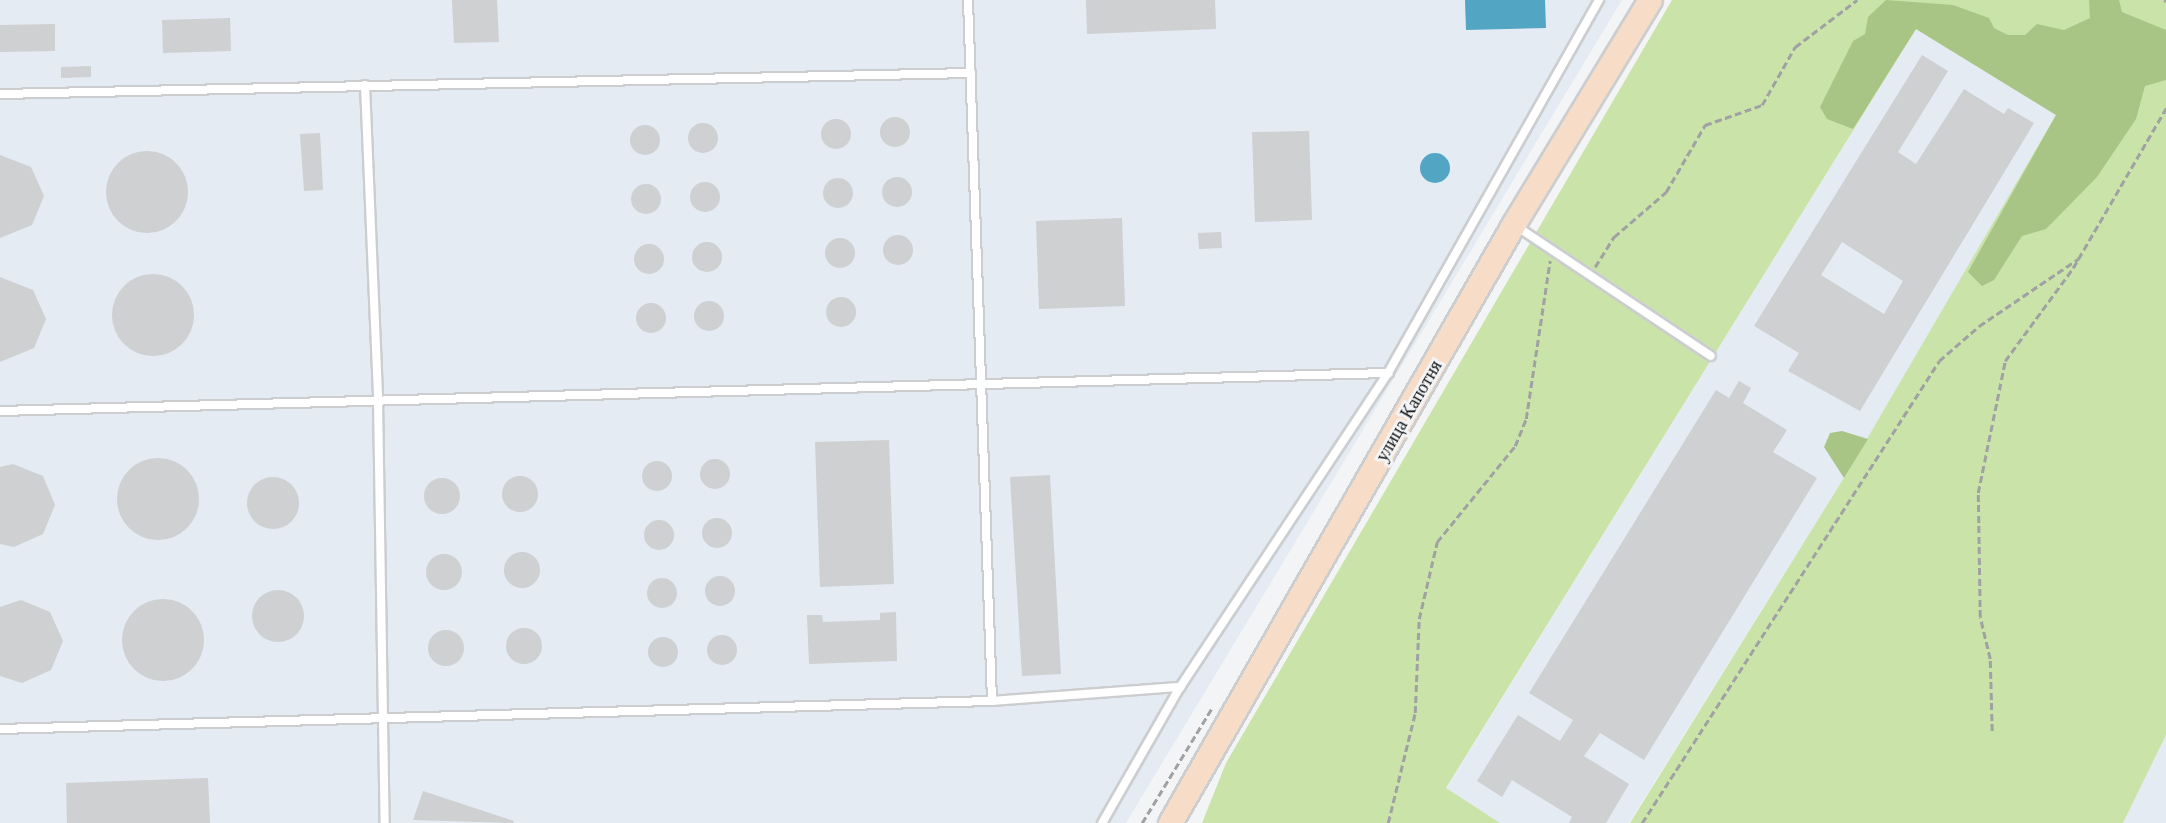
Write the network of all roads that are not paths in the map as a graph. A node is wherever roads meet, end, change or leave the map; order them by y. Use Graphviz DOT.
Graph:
graph roads {
  1 [pos="968,0"];
  2 [pos="1599,0"];
  3 [pos="1650,0"];
  4 [pos="971,73"];
  5 [pos="365,85"];
  6 [pos="0,94"];
  7 [pos="1513,225"];
  8 [pos="1711,356"];
  9 [pos="1388,373"];
  10 [pos="982,384"];
  11 [pos="378,401"];
  12 [pos="0,411"];
  13 [pos="1180,687"];
  14 [pos="992,701"];
  15 [pos="383,720"];
  16 [pos="0,729"];
  17 [pos="385,823"];
  18 [pos="1102,823"];
  19 [pos="1170,823"];
  1 -- 4 [label="lane"];
  2 -- 9 [label="lane"];
  3 -- 7 [label="main road, улица Капотня"];
  4 -- 5 [label="lane"];
  4 -- 10 [label="lane"];
  5 -- 6 [label="lane"];
  5 -- 11 [label="lane"];
  7 -- 8 [label="lane"];
  7 -- 19 [label="main road, улица Капотня"];
  9 -- 10 [label="lane"];
  9 -- 13 [label="lane"];
  10 -- 11 [label="lane"];
  10 -- 14 [label="lane"];
  11 -- 12 [label="lane"];
  11 -- 15 [label="lane"];
  13 -- 14 [label="lane"];
  13 -- 18 [label="lane"];
  14 -- 15 [label="lane"];
  15 -- 16 [label="lane"];
  15 -- 17 [label="lane"];
}
